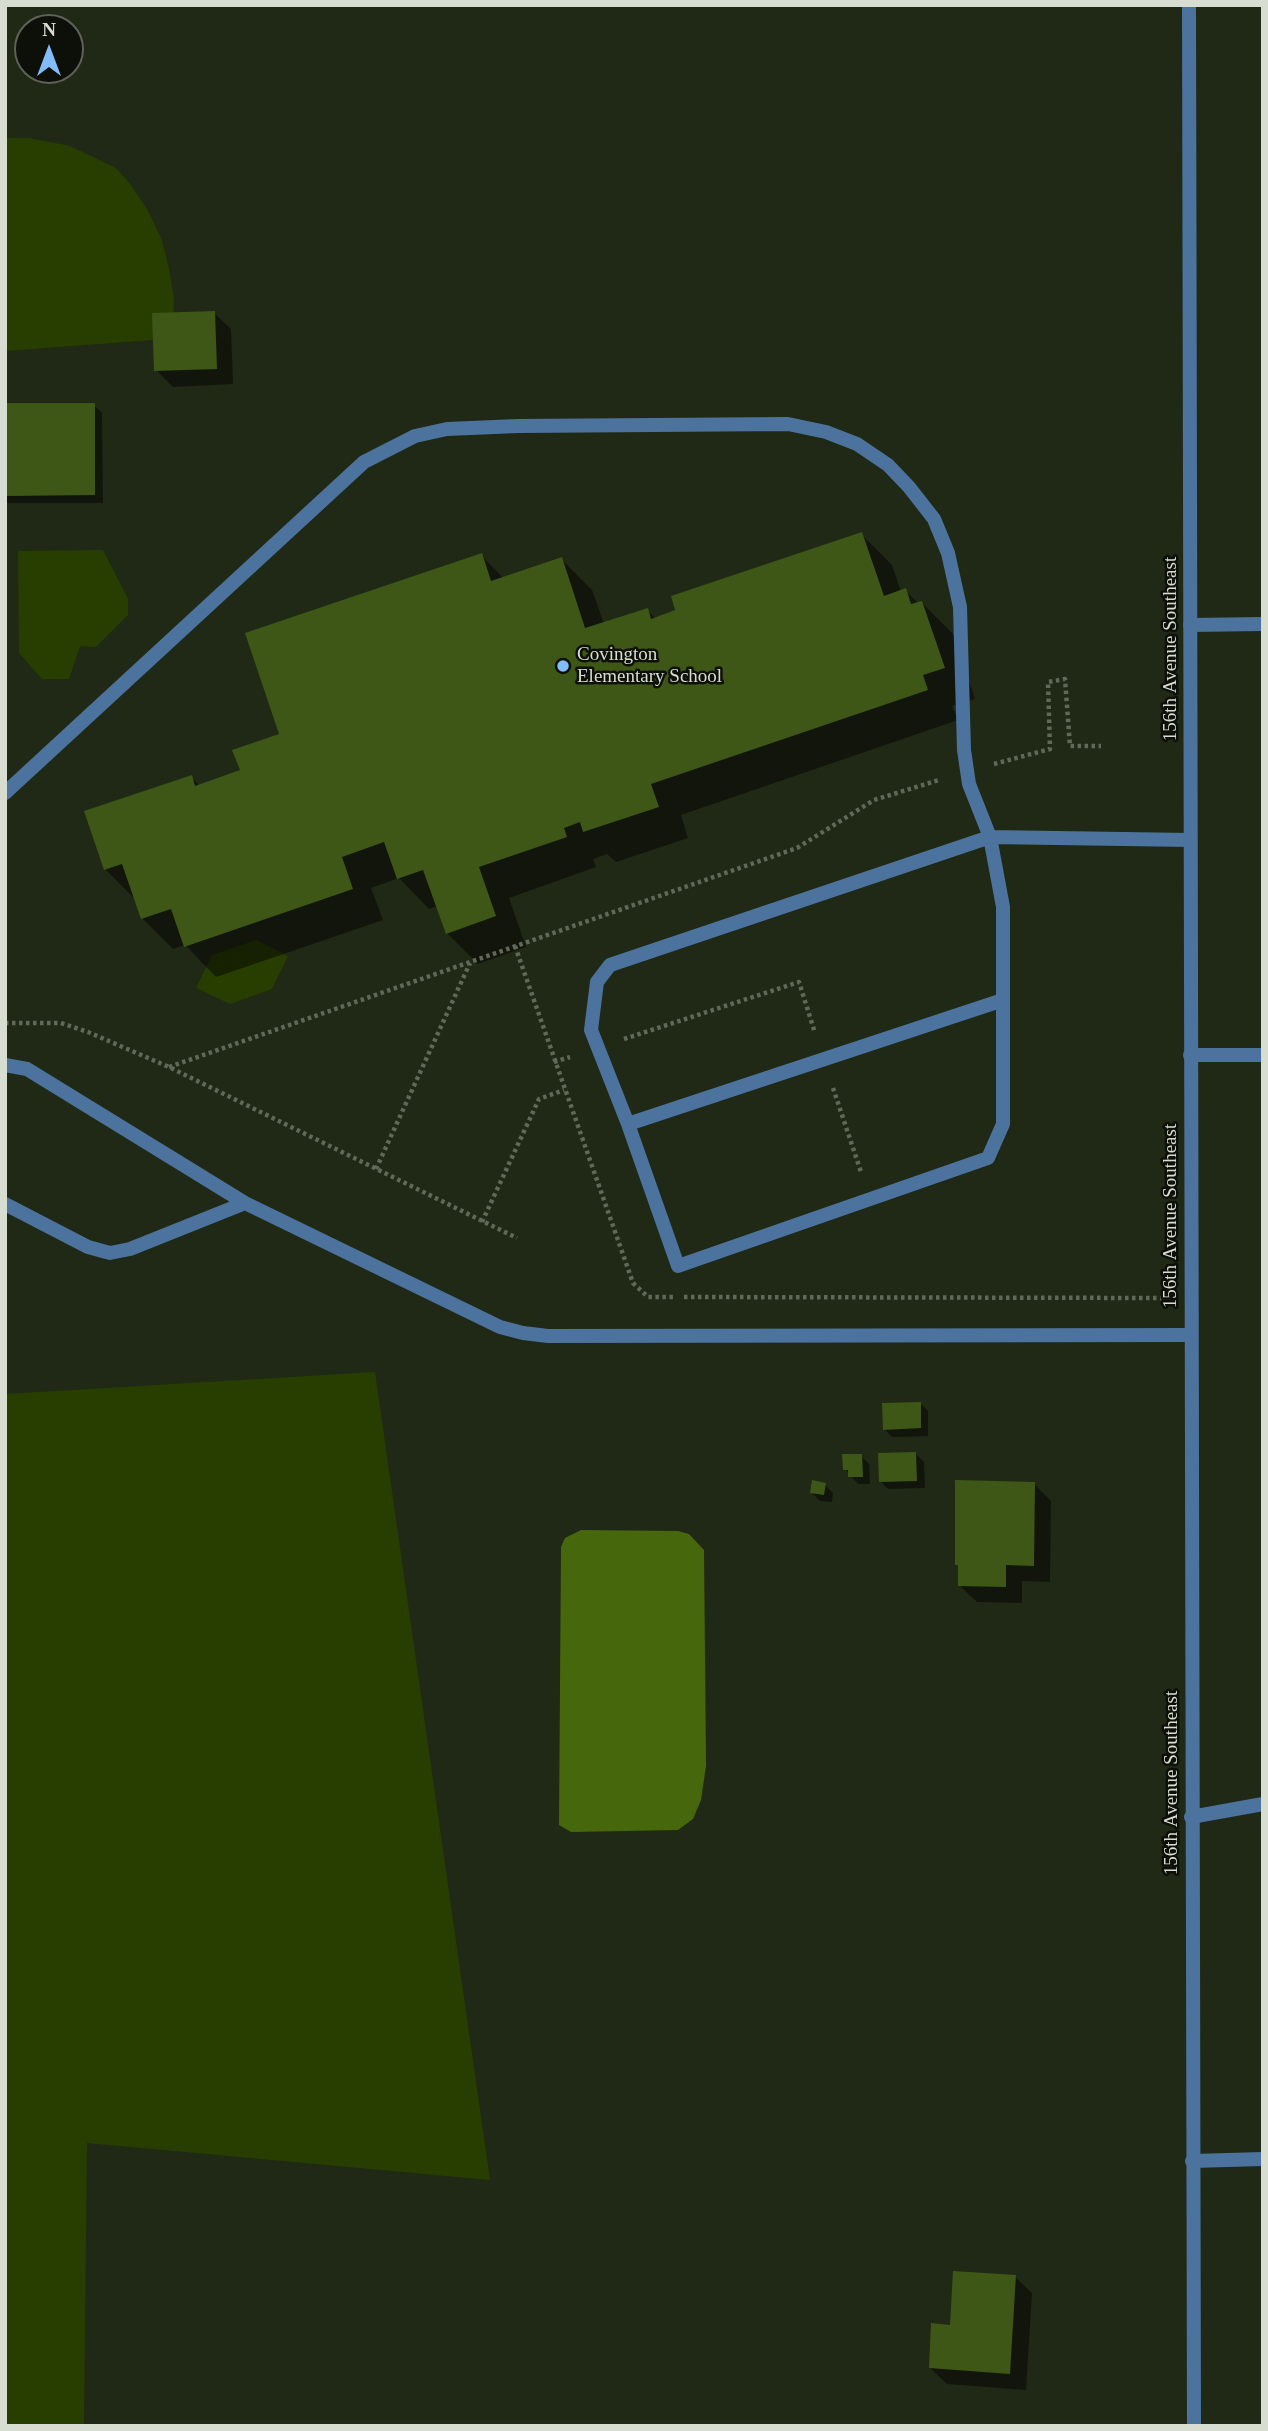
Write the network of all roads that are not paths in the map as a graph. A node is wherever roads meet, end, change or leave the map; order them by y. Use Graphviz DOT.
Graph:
graph roads {
  1 [pos="1189,5"];
  2 [pos="1263,624"];
  3 [pos="1190,625"];
  4 [pos="5,793"];
  5 [pos="990,837"];
  6 [pos="1190,839"];
  7 [pos="1003,1000"];
  8 [pos="1190,1055"];
  9 [pos="1263,1055"];
  10 [pos="5,1065"];
  11 [pos="628,1124"];
  12 [pos="245,1203"];
  13 [pos="5,1205"];
  14 [pos="1191,1335"];
  15 [pos="1263,1804"];
  16 [pos="1191,1817"];
  17 [pos="1263,2159"];
  18 [pos="1192,2161"];
  19 [pos="1194,2426"];
  1 -- 3 [label="street, 156th Avenue Southeast"];
  2 -- 3 [label="street"];
  3 -- 6 [label="street, 156th Avenue Southeast"];
  4 -- 5 [label="street"];
  5 -- 6 [label="street"];
  5 -- 7 [label="street"];
  5 -- 11 [label="street"];
  6 -- 8 [label="street, 156th Avenue Southeast"];
  7 -- 11 [label="street"];
  7 -- 11 [label="street"];
  8 -- 9 [label="street"];
  8 -- 14 [label="street, 156th Avenue Southeast"];
  10 -- 12 [label="street"];
  12 -- 13 [label="street"];
  12 -- 14 [label="street"];
  14 -- 16 [label="street, 156th Avenue Southeast"];
  15 -- 16 [label="street"];
  16 -- 18 [label="street, 156th Avenue Southeast"];
  17 -- 18 [label="street"];
  18 -- 19 [label="street, 156th Avenue Southeast"];
}
